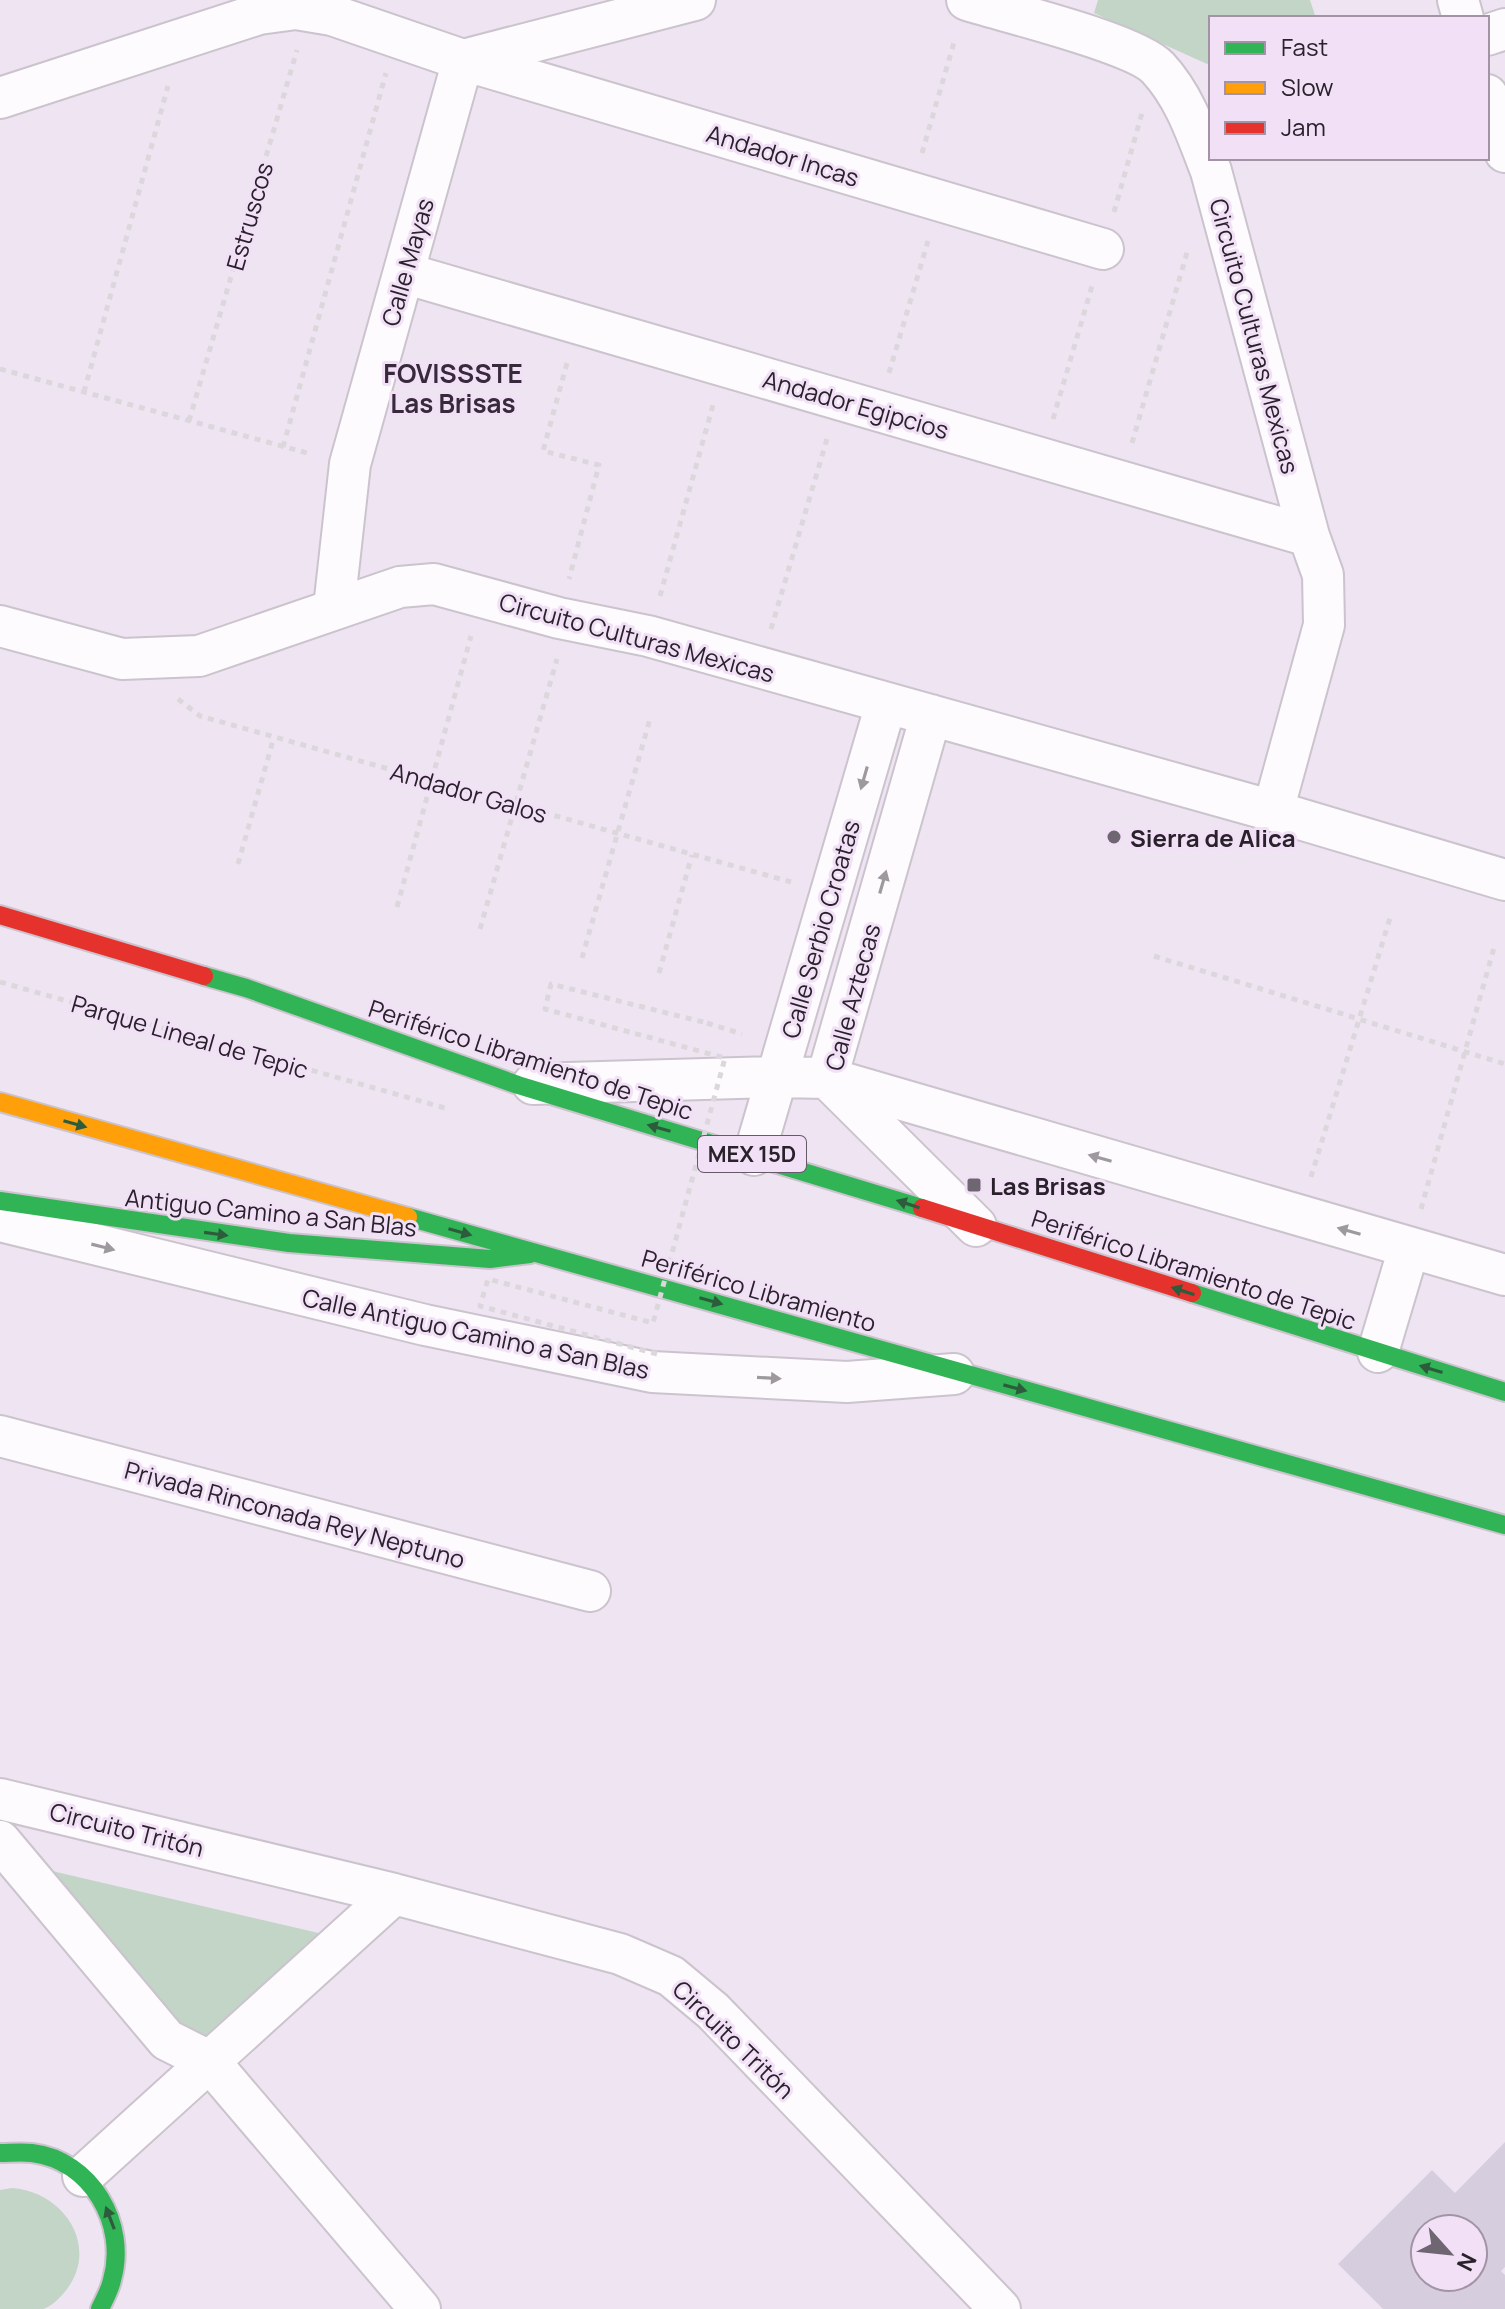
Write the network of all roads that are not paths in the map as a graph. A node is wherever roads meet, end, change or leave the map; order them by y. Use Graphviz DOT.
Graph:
graph roads {
  1 [pos="695,0"];
  2 [pos="962,15"];
  3 [pos="463,60"];
  4 [pos="0,98"];
  5 [pos="1489,101"];
  6 [pos="1505,152"];
  7 [pos="1103,249"];
  8 [pos="404,273"];
  9 [pos="1309,536"];
  10 [pos="334,608"];
  11 [pos="0,626"];
  12 [pos="886,704"];
  13 [pos="931,715"];
  14 [pos="1273,811"];
  15 [pos="1505,880"];
  16 [pos="0,915"];
  17 [pos="776,1077"];
  18 [pos="827,1078"];
  19 [pos="518,1085"];
  20 [pos="0,1102"];
  21 [pos="754,1155"];
  22 [pos="0,1201"];
  23 [pos="0,1221"];
  24 [pos="976,1226"];
  25 [pos="1409,1248"];
  26 [pos="537,1253"];
  27 [pos="1505,1275"];
  28 [pos="1378,1352"];
  29 [pos="961,1373"];
  30 [pos="1505,1392"];
  31 [pos="0,1436"];
  32 [pos="1505,1525"];
  33 [pos="590,1591"];
  34 [pos="0,1799"];
  35 [pos="0,1841"];
  36 [pos="394,1894"];
  37 [pos="209,2061"];
  38 [pos="0,2153"];
  39 [pos="83,2176"];
  40 [pos="108,2304"];
  41 [pos="420,2309"];
  42 [pos="1000,2309"];
  1 -- 3 [label="street"];
  2 -- 9 [label="street, Circuito Culturas Mexicas"];
  3 -- 4 [label="street"];
  3 -- 7 [label="street, Andador Incas"];
  3 -- 8 [label="street, Calle Mayas"];
  5 -- 6 [label="street"];
  8 -- 9 [label="street, Andador Egipcios"];
  8 -- 10 [label="street, Calle Mayas"];
  9 -- 14 [label="street, Circuito Culturas Mexicas"];
  10 -- 11 [label="street, Circuito Culturas Mexicas"];
  10 -- 12 [label="street, Circuito Culturas Mexicas"];
  12 -- 13 [label="street, Circuito Culturas Mexicas"];
  12 -- 17 [label="street, Calle Serbio Croatas, one-way"];
  13 -- 14 [label="street, Circuito Culturas Mexicas"];
  18 -- 13 [label="street, Calle Aztecas, one-way"];
  14 -- 15 [label="street, Circuito Culturas Mexicas"];
  16 -- 19 [label="main road, Periférico Libramiento de Tepic / MEX 15D"];
  17 -- 18 [label="street"];
  17 -- 19 [label="street"];
  17 -- 21 [label="street, Calle Serbio Croatas"];
  18 -- 24 [label="street, Calle Aztecas"];
  25 -- 18 [label="street, one-way"];
  21 -- 19 [label="main road, Periférico Libramiento de Tepic / MEX 15D, one-way"];
  20 -- 26 [label="main road, Periférico Libramiento, one-way"];
  24 -- 21 [label="main road, Periférico Libramiento de Tepic / MEX 15D, one-way"];
  22 -- 26 [label="main road, Antiguo Camino a San Blas, one-way"];
  23 -- 29 [label="street, Calle Antiguo Camino a San Blas, one-way"];
  28 -- 24 [label="main road, Periférico Libramiento de Tepic / MEX 15D, one-way"];
  25 -- 27 [label="street"];
  25 -- 28 [label="street"];
  26 -- 29 [label="main road, Periférico Libramiento, one-way"];
  30 -- 28 [label="main road, Periférico Libramiento de Tepic / MEX 15D, one-way"];
  29 -- 32 [label="main road, Periférico Libramiento, one-way"];
  31 -- 33 [label="street, Privada Rinconada Rey Neptuno"];
  34 -- 36 [label="street, Circuito Tritón"];
  35 -- 37 [label="street"];
  36 -- 37 [label="street"];
  36 -- 42 [label="street, Circuito Tritón"];
  37 -- 39 [label="street"];
  37 -- 41 [label="street"];
  38 -- 39 [label="main road"];
  40 -- 39 [label="main road, one-way"];
}
